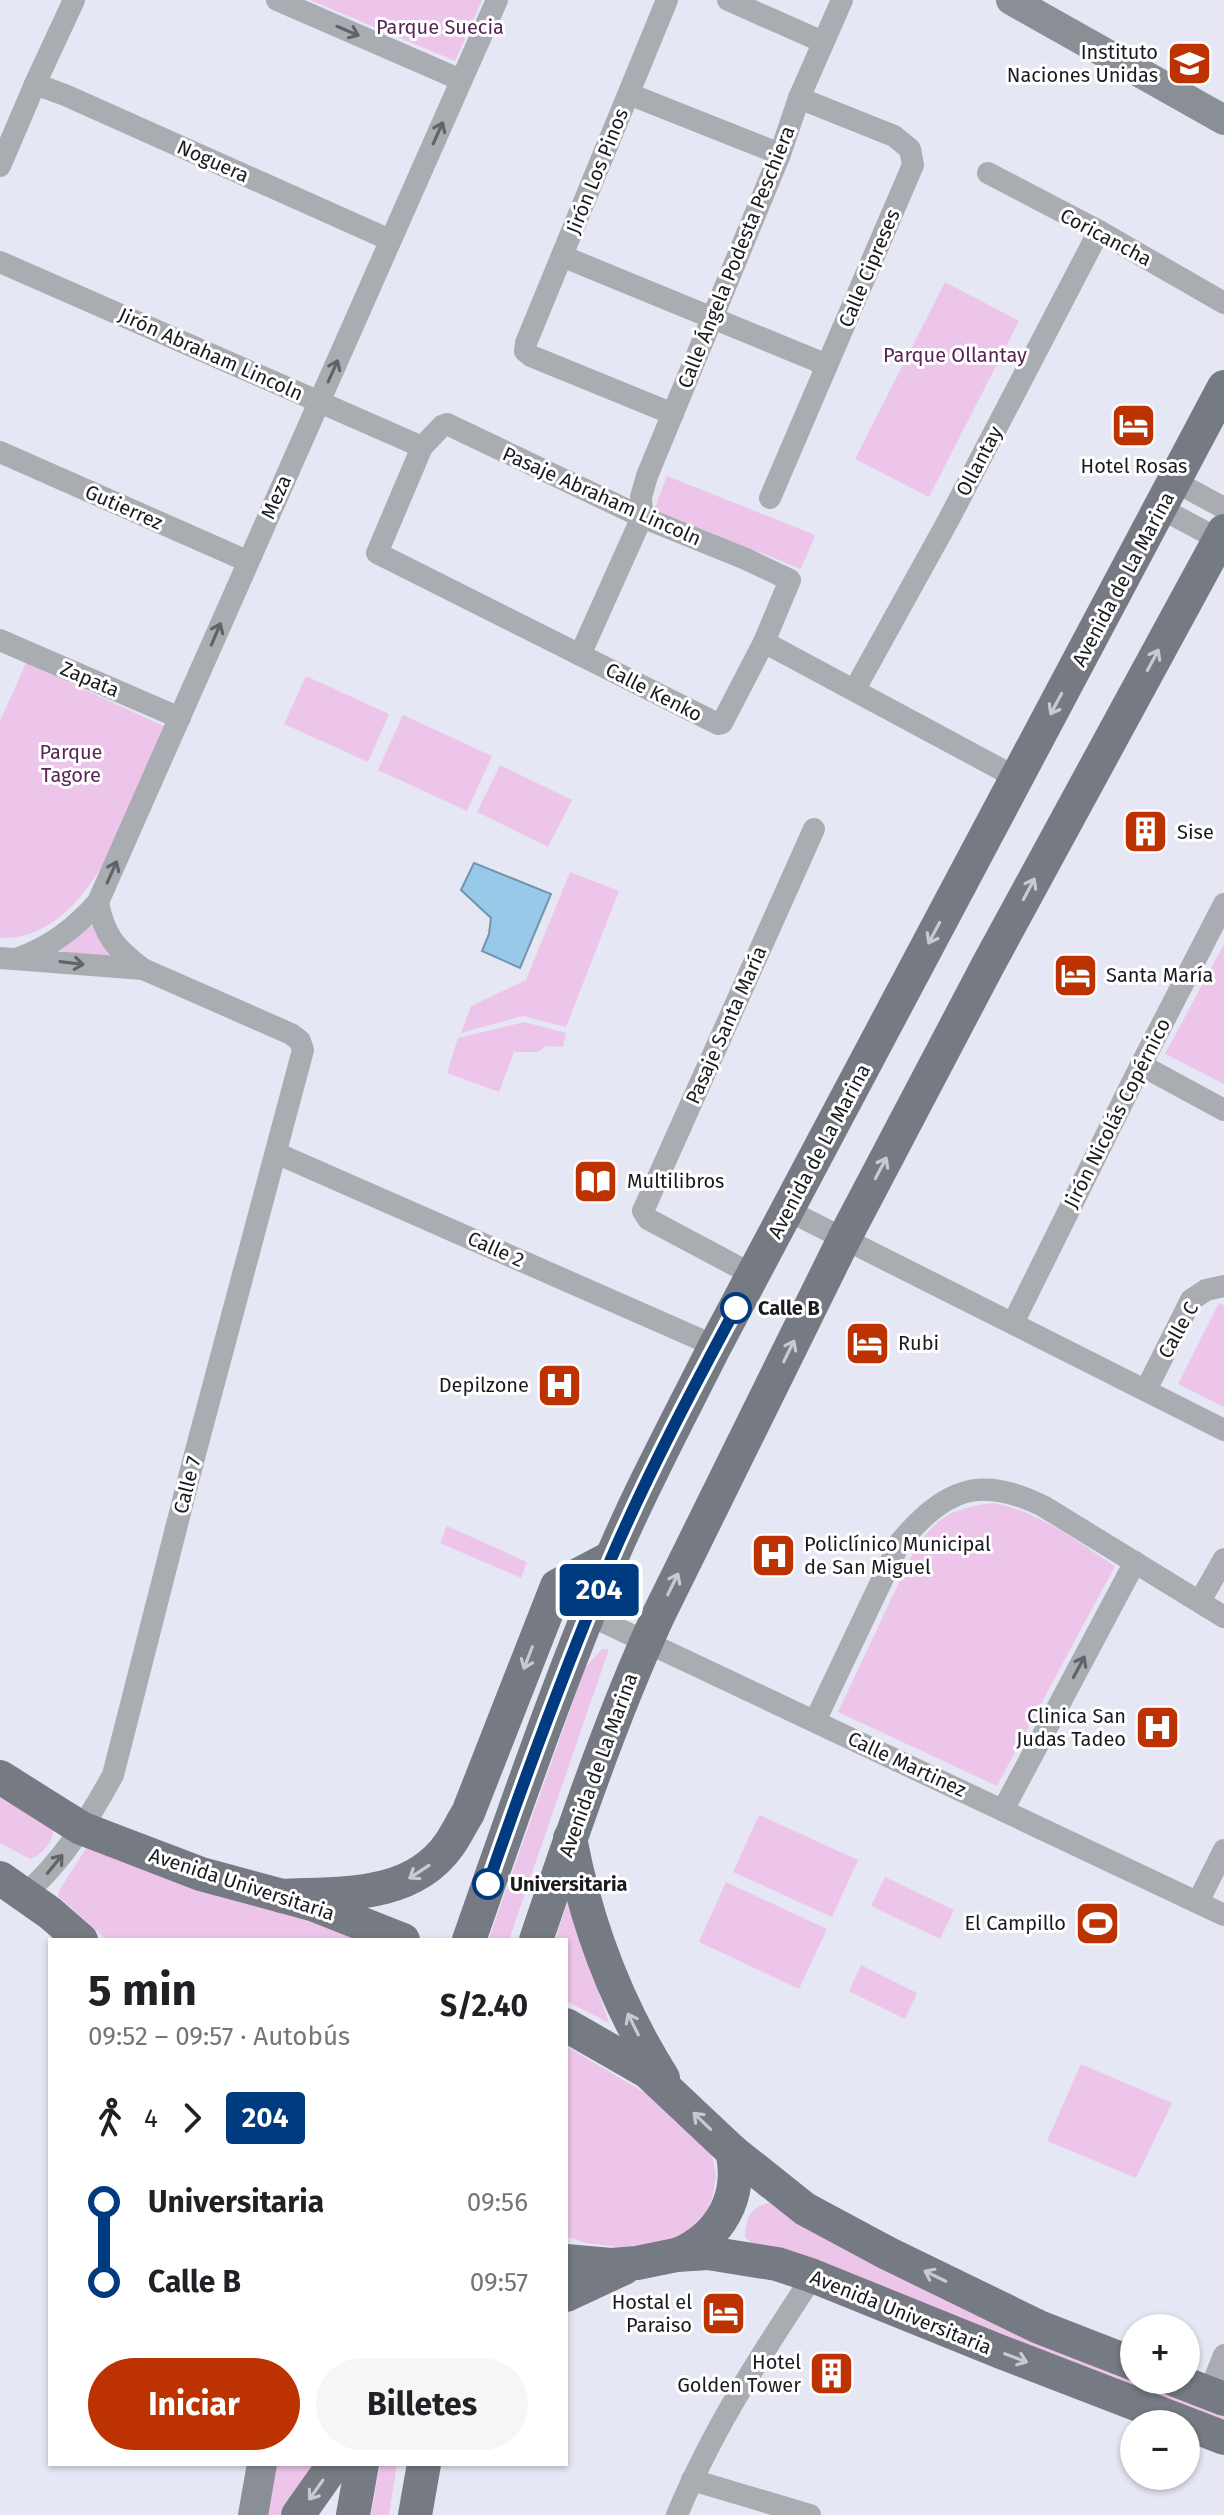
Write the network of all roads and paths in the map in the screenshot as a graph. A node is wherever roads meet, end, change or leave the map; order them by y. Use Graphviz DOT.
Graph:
graph roads {
  1 [pos="74,0"];
  2 [pos="277,0"];
  3 [pos="497,0"];
  4 [pos="667,0"];
  5 [pos="728,0"];
  6 [pos="842,0"];
  7 [pos="1011,0"];
  8 [pos="823,42"];
  9 [pos="461,80"];
  10 [pos="35,84"];
  11 [pos="629,94"];
  12 [pos="799,98"];
  13 [pos="1224,120"];
  14 [pos="780,154"];
  15 [pos="0,166"];
  16 [pos="988,173"];
  17 [pos="1099,231"];
  18 [pos="390,240"];
  19 [pos="562,256"];
  20 [pos="0,262"];
  21 [pos="1224,303"];
  22 [pos="711,318"];
  23 [pos="827,365"];
  24 [pos="1224,387"];
  25 [pos="319,401"];
  26 [pos="673,414"];
  27 [pos="422,447"];
  28 [pos="0,452"];
  29 [pos="1167,494"];
  30 [pos="770,498"];
  31 [pos="642,517"];
  32 [pos="1223,530"];
  33 [pos="247,561"];
  34 [pos="0,640"];
  35 [pos="764,642"];
  36 [pos="580,655"];
  37 [pos="855,689"];
  38 [pos="180,718"];
  39 [pos="1017,778"];
  40 [pos="814,829"];
  41 [pos="98,902"];
  42 [pos="1224,904"];
  43 [pos="8,958"];
  44 [pos="143,969"];
  45 [pos="1141,1065"];
  46 [pos="1224,1110"];
  47 [pos="276,1153"];
  48 [pos="787,1210"];
  49 [pos="845,1237"];
  50 [pos="753,1275"];
  51 [pos="1224,1286"];
  52 [pos="1013,1323"];
  53 [pos="715,1346"];
  54 [pos="1146,1390"];
  55 [pos="1224,1430"];
  56 [pos="612,1557"];
  57 [pos="1224,1559"];
  58 [pos="1135,1562"];
  59 [pos="1200,1601"];
  60 [pos="589,1615"];
  61 [pos="1224,1617"];
  62 [pos="646,1642"];
  63 [pos="815,1721"];
  64 [pos="0,1777"];
  65 [pos="1003,1810"];
  66 [pos="81,1828"];
  67 [pos="570,1838"];
  68 [pos="1224,1850"];
  69 [pos="12,1886"];
  70 [pos="282,1896"];
  71 [pos="1198,1902"];
  72 [pos="1224,1915"];
  73 [pos="78,1938"];
  74 [pos="398,1938"];
  75 [pos="470,1938"];
  76 [pos="537,1938"];
  77 [pos="568,2026"];
  78 [pos="672,2092"];
  79 [pos="732,2151"];
  80 [pos="783,2191"];
  81 [pos="676,2255"];
  82 [pos="745,2259"];
  83 [pos="568,2261"];
  84 [pos="637,2263"];
  85 [pos="813,2276"];
  86 [pos="568,2294"];
  87 [pos="1224,2355"];
  88 [pos="1120,2359"];
  89 [pos="1217,2396"];
  90 [pos="1224,2438"];
  91 [pos="262,2466"];
  92 [pos="333,2466"];
  93 [pos="362,2466"];
  94 [pos="424,2466"];
  95 [pos="437,2466"];
  96 [pos="692,2480"];
  97 [pos="416,2509"];
  98 [pos="253,2515"];
  99 [pos="298,2515"];
  100 [pos="353,2515"];
  101 [pos="677,2515"];
  102 [pos="810,2515"];
  1 -- 10 [label="street"];
  2 -- 9 [label="street, one-way"];
  3 -- 9 [label="street, Meza"];
  4 -- 11 [label="street, Jirón Los Pinos"];
  5 -- 8 [label="street"];
  6 -- 8 [label="street, Calle Ángela Podesta Peschiera"];
  7 -- 13 [label="street"];
  8 -- 12 [label="street, Calle Ángela Podesta Peschiera"];
  18 -- 9 [label="street, Meza, one-way"];
  10 -- 15 [label="street"];
  10 -- 18 [label="street, Noguera"];
  11 -- 14 [label="street"];
  11 -- 19 [label="street, Jirón Los Pinos"];
  12 -- 14 [label="street, Calle Ángela Podesta Peschiera"];
  12 -- 23 [label="street, Calle Cipreses"];
  14 -- 22 [label="street, Calle Ángela Podesta Peschiera"];
  16 -- 17 [label="street, Coricancha"];
  17 -- 21 [label="street, Coricancha"];
  17 -- 37 [label="street, Ollantay"];
  25 -- 18 [label="street, Meza, one-way"];
  19 -- 22 [label="street"];
  19 -- 26 [label="street, Jirón Los Pinos"];
  20 -- 25 [label="street, Jirón Abraham Lincoln"];
  22 -- 23 [label="street"];
  22 -- 26 [label="street, Calle Ángela Podesta Peschiera"];
  23 -- 30 [label="street, Calle Cipreses"];
  24 -- 29 [label="main road, Avenida de La Marina"];
  25 -- 27 [label="street, Jirón Abraham Lincoln"];
  25 -- 33 [label="street, Meza"];
  26 -- 31 [label="street, Calle Ángela Podesta Peschiera"];
  27 -- 31 [label="street, Pasaje Abraham Lincoln"];
  27 -- 36 [label="street, Calle Kenko"];
  28 -- 33 [label="street, Gutierrez"];
  29 -- 32 [label="street"];
  29 -- 32 [label="street"];
  29 -- 39 [label="main road, Avenida de La Marina, one-way"];
  31 -- 35 [label="street, Pasaje Abraham Lincoln"];
  31 -- 36 [label="street, Calle Ángela Podesta Peschiera"];
  49 -- 32 [label="main road, Avenida de La Marina, one-way"];
  38 -- 33 [label="street, Meza, one-way"];
  34 -- 38 [label="street, Zapata"];
  35 -- 36 [label="street, Calle Kenko"];
  35 -- 37 [label="street"];
  37 -- 39 [label="street"];
  41 -- 38 [label="street, Meza, one-way"];
  39 -- 48 [label="main road, Avenida de La Marina, one-way"];
  40 -- 50 [label="street, Pasaje Santa María"];
  41 -- 43 [label="street, Meza"];
  41 -- 44 [label="street"];
  42 -- 45 [label="street, Jirón Nicolás Copérnico"];
  43 -- 44 [label="street, one-way"];
  44 -- 47 [label="street, Calle 7"];
  45 -- 46 [label="street"];
  45 -- 52 [label="street, Jirón Nicolás Copérnico"];
  47 -- 53 [label="street, Calle 2"];
  47 -- 66 [label="street, Calle 7"];
  48 -- 49 [label="street"];
  48 -- 50 [label="main road, Avenida de La Marina"];
  49 -- 52 [label="street"];
  62 -- 49 [label="main road, Avenida de La Marina, one-way"];
  50 -- 53 [label="main road, Avenida de La Marina"];
  51 -- 54 [label="street, Calle C"];
  52 -- 54 [label="street"];
  53 -- 56 [label="main road, Avenida de La Marina"];
  54 -- 55 [label="street"];
  56 -- 60 [label="main road, Avenida de La Marina"];
  56 -- 70 [label="main road, one-way"];
  57 -- 59 [label="street"];
  58 -- 59 [label="street"];
  58 -- 63 [label="street"];
  65 -- 58 [label="street, one-way"];
  59 -- 61 [label="street"];
  60 -- 62 [label="street, Calle Martinez"];
  60 -- 75 [label="main road, Avenida de La Marina"];
  62 -- 63 [label="street, Calle Martinez"];
  62 -- 67 [label="main road, Avenida de La Marina"];
  63 -- 65 [label="street, Calle Martinez"];
  64 -- 66 [label="main road, Avenida Universitaria"];
  65 -- 71 [label="street, Calle Martinez"];
  69 -- 66 [label="street, Calle 7, one-way"];
  66 -- 70 [label="main road, Avenida Universitaria"];
  67 -- 76 [label="main road, Avenida de La Marina"];
  78 -- 67 [label="main road, one-way"];
  68 -- 71 [label="street"];
  69 -- 73 [label="main road"];
  70 -- 74 [label="main road, Avenida Universitaria"];
  71 -- 72 [label="street, Calle Martinez"];
  77 -- 78 [label="main road, Avenida Universitaria"];
  79 -- 78 [label="main road, Avenida Universitaria, one-way"];
  79 -- 80 [label="main road, Avenida Universitaria"];
  79 -- 81 [label="main road"];
  80 -- 82 [label="main road"];
  88 -- 80 [label="main road, Avenida Universitaria, one-way"];
  81 -- 82 [label="main road, Avenida Universitaria"];
  81 -- 84 [label="main road, Avenida Universitaria"];
  82 -- 85 [label="main road, Avenida Universitaria"];
  83 -- 84 [label="main road, Avenida Universitaria"];
  84 -- 86 [label="main road"];
  85 -- 90 [label="main road, Avenida Universitaria, one-way"];
  85 -- 96 [label="street"];
  87 -- 89 [label="street"];
  91 -- 98 [label="street"];
  92 -- 99 [label="main road, one-way"];
  93 -- 100 [label="main road"];
  94 -- 97 [label="main road"];
  95 -- 97 [label="main road"];
  96 -- 101 [label="street"];
  96 -- 102 [label="street"];
}
